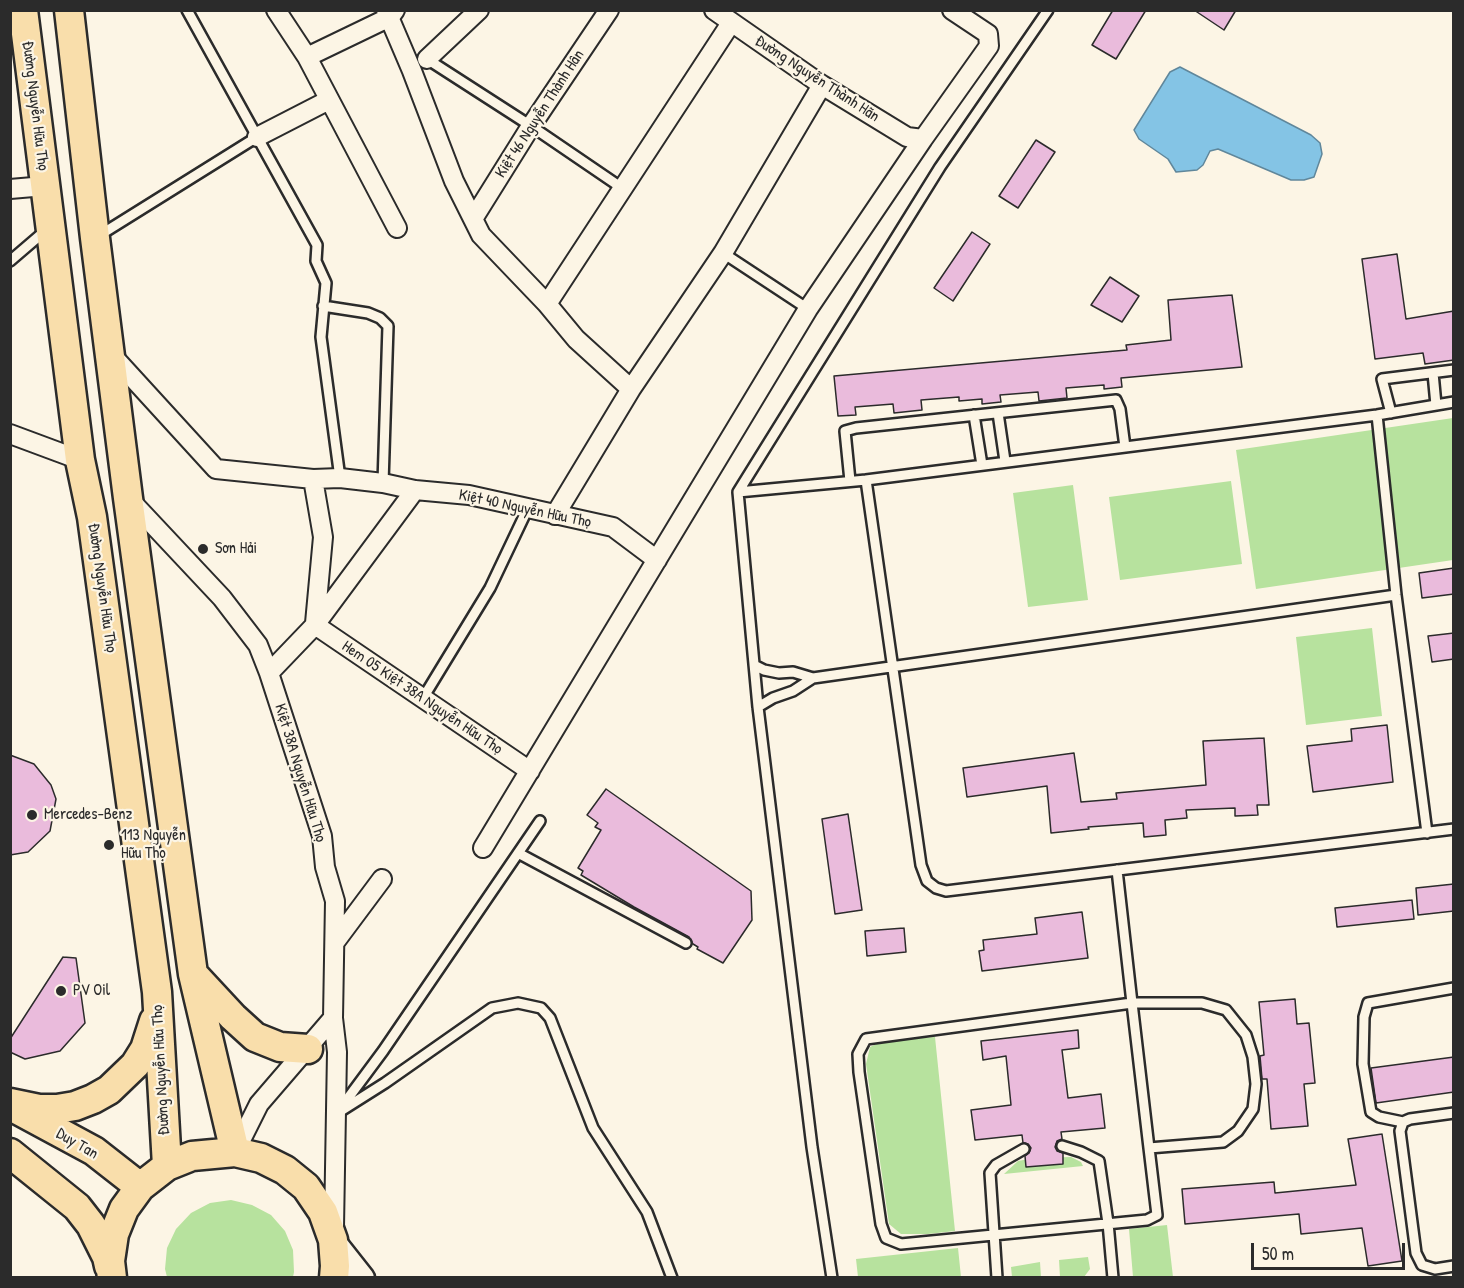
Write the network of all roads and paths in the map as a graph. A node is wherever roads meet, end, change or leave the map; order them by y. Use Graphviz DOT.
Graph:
graph roads {
  1 [pos="23,10"];
  2 [pos="69,10"];
  3 [pos="187,10"];
  4 [pos="276,10"];
  5 [pos="479,10"];
  6 [pos="609,10"];
  7 [pos="714,10"];
  8 [pos="952,10"];
  9 [pos="1048,10"];
  10 [pos="390,13"];
  11 [pos="731,23"];
  12 [pos="307,57"];
  13 [pos="427,59"];
  14 [pos="822,85"];
  15 [pos="329,100"];
  16 [pos="531,126"];
  17 [pos="257,137"];
  18 [pos="923,139"];
  19 [pos="45,186"];
  20 [pos="622,188"];
  21 [pos="10,189"];
  22 [pos="472,219"];
  23 [pos="50,227"];
  24 [pos="397,228"];
  25 [pos="95,238"];
  26 [pos="723,253"];
  27 [pos="10,261"];
  28 [pos="547,304"];
  29 [pos="323,306"];
  30 [pos="808,309"];
  31 [pos="110,353"];
  32 [pos="1454,370"];
  33 [pos="1433,373"];
  34 [pos="631,389"];
  35 [pos="1454,402"];
  36 [pos="1436,405"];
  37 [pos="998,413"];
  38 [pos="1391,413"];
  39 [pos="974,415"];
  40 [pos="1377,415"];
  41 [pos="10,435"];
  42 [pos="1125,447"];
  43 [pos="80,460"];
  44 [pos="1005,461"];
  45 [pos="982,465"];
  46 [pos="340,478"];
  47 [pos="313,479"];
  48 [pos="866,480"];
  49 [pos="850,481"];
  50 [pos="383,483"];
  51 [pos="416,490"];
  52 [pos="738,492"];
  53 [pos="128,498"];
  54 [pos="528,508"];
  55 [pos="555,514"];
  56 [pos="657,561"];
  57 [pos="1396,595"];
  58 [pos="315,625"];
  59 [pos="754,666"];
  60 [pos="893,668"];
  61 [pos="269,673"];
  62 [pos="813,678"];
  63 [pos="423,698"];
  64 [pos="758,707"];
  65 [pos="530,771"];
  66 [pos="540,821"];
  67 [pos="1454,829"];
  68 [pos="1427,833"];
  69 [pos="483,848"];
  70 [pos="518,853"];
  71 [pos="1117,870"];
  72 [pos="382,879"];
  73 [pos="334,942"];
  74 [pos="686,943"];
  75 [pos="193,974"];
  76 [pos="1454,988"];
  77 [pos="157,992"];
  78 [pos="1132,1003"];
  79 [pos="333,1018"];
  80 [pos="308,1049"];
  81 [pos="10,1104"];
  82 [pos="1454,1113"];
  83 [pos="336,1114"];
  84 [pos="1403,1122"];
  85 [pos="1062,1146"];
  86 [pos="1149,1148"];
  87 [pos="1024,1149"];
  88 [pos="235,1152"];
  89 [pos="10,1153"];
  90 [pos="167,1166"];
  91 [pos="140,1187"];
  92 [pos="1108,1223"];
  93 [pos="995,1234"];
  94 [pos="333,1240"];
  95 [pos="1454,1266"];
  96 [pos="112,1278"];
  97 [pos="334,1278"];
  98 [pos="363,1278"];
  99 [pos="672,1278"];
  100 [pos="832,1278"];
  101 [pos="997,1278"];
  102 [pos="1113,1278"];
  1 -- 19 [label="main road, Đường Nguyễn Hữu Thọ"];
  2 -- 25 [label="main road"];
  3 -- 17 [label="lane"];
  4 -- 12 [label="street"];
  5 -- 13 [label="street"];
  6 -- 16 [label="street, Kiệt 46 Nguyễn Thành Hân"];
  7 -- 11 [label="street, Đường Nguyễn Thành Hãn"];
  8 -- 18 [label="street"];
  9 -- 52 [label="lane"];
  10 -- 12 [label="street"];
  10 -- 22 [label="street"];
  11 -- 14 [label="street, Đường Nguyễn Thành Hãn"];
  11 -- 20 [label="street"];
  12 -- 15 [label="street"];
  13 -- 16 [label="lane"];
  14 -- 18 [label="street, Đường Nguyễn Thành Hãn"];
  14 -- 26 [label="street"];
  15 -- 17 [label="street"];
  15 -- 24 [label="street"];
  16 -- 20 [label="lane"];
  16 -- 22 [label="street, Kiệt 46 Nguyễn Thành Hân"];
  17 -- 25 [label="lane"];
  17 -- 29 [label="lane"];
  18 -- 30 [label="street"];
  19 -- 21 [label="street"];
  19 -- 23 [label="main road, Đường Nguyễn Hữu Thọ"];
  20 -- 28 [label="street"];
  22 -- 28 [label="street"];
  23 -- 27 [label="lane"];
  23 -- 43 [label="main road, Đường Nguyễn Hữu Thọ"];
  25 -- 31 [label="main road"];
  26 -- 30 [label="lane"];
  26 -- 34 [label="street"];
  28 -- 34 [label="street"];
  29 -- 46 [label="lane"];
  29 -- 50 [label="lane"];
  30 -- 56 [label="street"];
  31 -- 47 [label="street, Kiệt 40 Nguyễn Hữu Thọ"];
  31 -- 53 [label="main road"];
  32 -- 33 [label="lane"];
  33 -- 36 [label="lane"];
  33 -- 38 [label="lane"];
  34 -- 55 [label="street"];
  35 -- 36 [label="lane"];
  36 -- 38 [label="lane"];
  37 -- 39 [label="lane"];
  37 -- 42 [label="lane"];
  37 -- 44 [label="lane"];
  38 -- 40 [label="lane"];
  39 -- 45 [label="lane"];
  39 -- 49 [label="lane"];
  40 -- 42 [label="lane"];
  40 -- 57 [label="lane"];
  41 -- 43 [label="street"];
  42 -- 44 [label="lane"];
  43 -- 77 [label="main road, Đường Nguyễn Hữu Thọ"];
  44 -- 45 [label="lane"];
  45 -- 48 [label="lane"];
  46 -- 47 [label="street, Kiệt 40 Nguyễn Hữu Thọ"];
  46 -- 50 [label="street, Kiệt 40 Nguyễn Hữu Thọ"];
  47 -- 58 [label="street"];
  48 -- 49 [label="lane"];
  48 -- 60 [label="lane"];
  49 -- 52 [label="lane"];
  50 -- 51 [label="street, Kiệt 40 Nguyễn Hữu Thọ"];
  51 -- 54 [label="street, Kiệt 40 Nguyễn Hữu Thọ"];
  51 -- 58 [label="street"];
  52 -- 59 [label="lane"];
  53 -- 61 [label="street, Kiệt 38A Nguyễn Hữu Thọ"];
  53 -- 75 [label="main road"];
  54 -- 55 [label="street, Kiệt 40 Nguyễn Hữu Thọ"];
  54 -- 63 [label="lane"];
  55 -- 56 [label="street, Kiệt 40 Nguyễn Hữu Thọ"];
  56 -- 65 [label="street"];
  57 -- 60 [label="lane"];
  57 -- 68 [label="lane"];
  58 -- 61 [label="street"];
  58 -- 63 [label="street, Hem 05 Kiệt 38A Nguyễn Hữu Thọ"];
  59 -- 62 [label="lane"];
  59 -- 64 [label="lane"];
  60 -- 62 [label="lane"];
  60 -- 71 [label="lane"];
  61 -- 73 [label="street, Kiệt 38A Nguyễn Hữu Thọ"];
  62 -- 64 [label="lane"];
  63 -- 65 [label="street, Hem 05 Kiệt 38A Nguyễn Hữu Thọ"];
  64 -- 100 [label="lane"];
  65 -- 69 [label="street"];
  66 -- 70 [label="lane"];
  67 -- 68 [label="lane"];
  68 -- 71 [label="lane"];
  70 -- 74 [label="lane"];
  70 -- 83 [label="lane"];
  71 -- 78 [label="lane"];
  72 -- 73 [label="street"];
  73 -- 79 [label="street, Kiệt 38A Nguyễn Hữu Thọ"];
  75 -- 80 [label="main road"];
  75 -- 88 [label="main road"];
  76 -- 84 [label="lane"];
  77 -- 81 [label="main road"];
  77 -- 90 [label="main road, Đường Nguyễn Hữu Thọ"];
  78 -- 86 [label="lane"];
  78 -- 86 [label="lane"];
  78 -- 93 [label="lane"];
  79 -- 80 [label="street"];
  79 -- 83 [label="street, Kiệt 38A Nguyễn Hữu Thọ"];
  80 -- 88 [label="street"];
  81 -- 91 [label="main road, Duy Tan"];
  82 -- 84 [label="lane"];
  83 -- 94 [label="street, Kiệt 38A Nguyễn Hữu Thọ"];
  83 -- 99 [label="lane"];
  84 -- 95 [label="lane"];
  85 -- 92 [label="lane"];
  86 -- 92 [label="lane"];
  87 -- 93 [label="lane"];
  88 -- 90 [label="main road"];
  88 -- 94 [label="main road"];
  89 -- 96 [label="main road"];
  90 -- 91 [label="main road"];
  91 -- 96 [label="main road"];
  92 -- 93 [label="lane"];
  92 -- 102 [label="lane"];
  93 -- 101 [label="lane"];
  94 -- 97 [label="main road"];
  94 -- 98 [label="street"];
}
